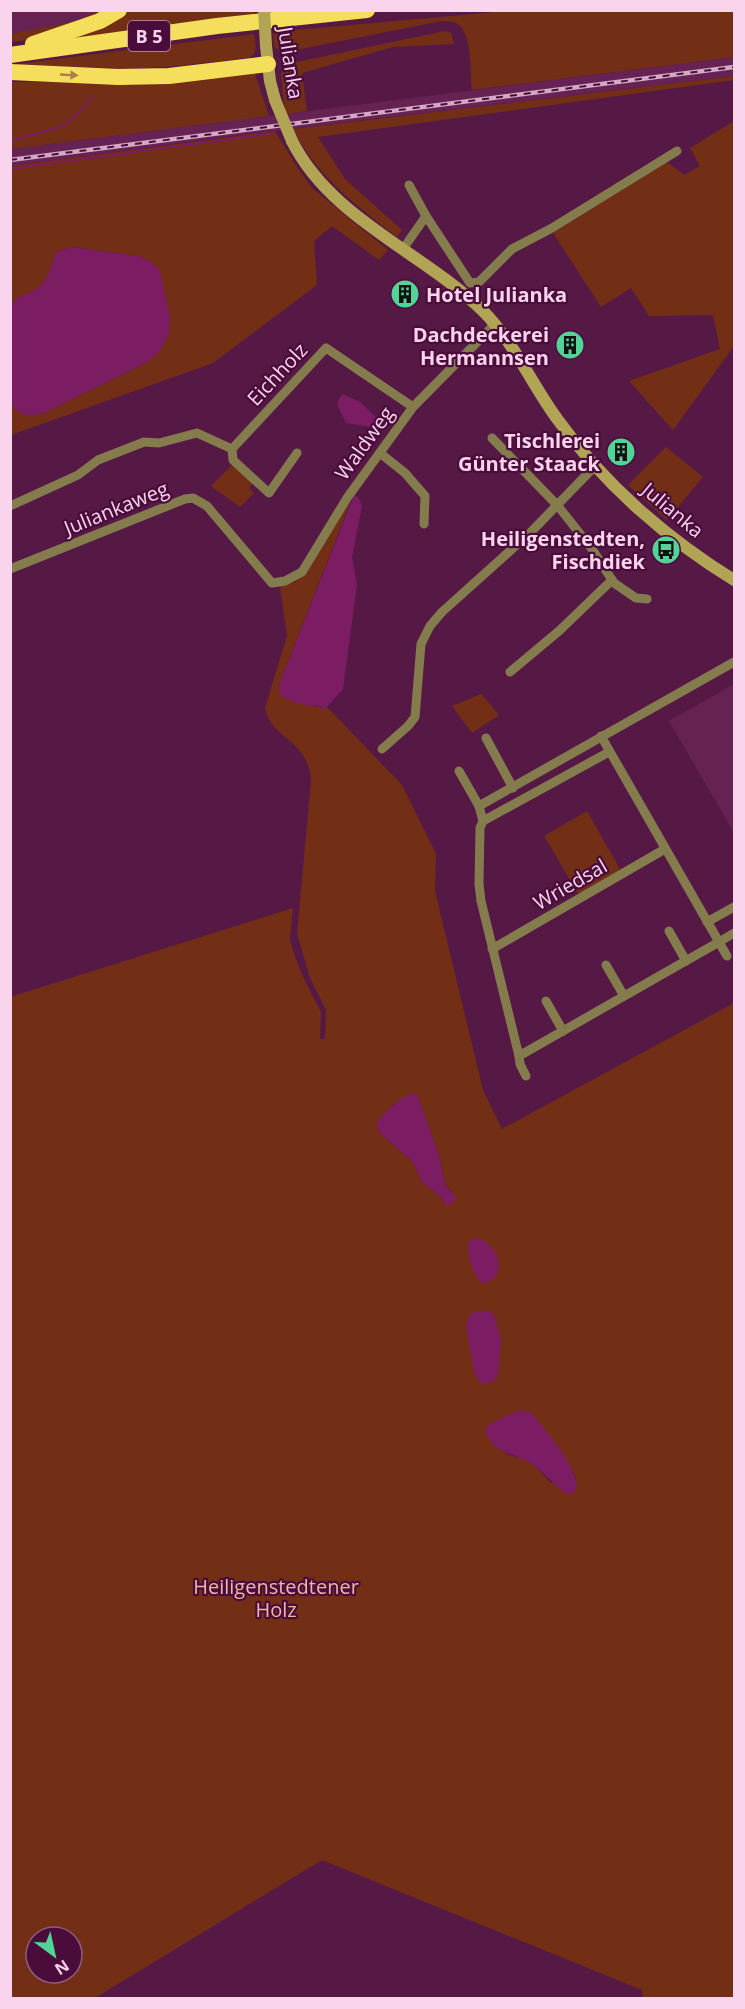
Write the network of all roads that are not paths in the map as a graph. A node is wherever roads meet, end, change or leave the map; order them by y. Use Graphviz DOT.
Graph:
graph roads {
  1 [pos="119,10"];
  2 [pos="264,10"];
  3 [pos="367,10"];
  4 [pos="10,53"];
  5 [pos="268,64"];
  6 [pos="10,72"];
  7 [pos="677,151"];
  8 [pos="409,184"];
  9 [pos="426,216"];
  10 [pos="403,249"];
  11 [pos="494,325"];
  12 [pos="413,407"];
  13 [pos="492,438"];
  14 [pos="232,449"];
  15 [pos="297,453"];
  16 [pos="380,453"];
  17 [pos="596,465"];
  18 [pos="10,506"];
  19 [pos="558,506"];
  20 [pos="424,524"];
  21 [pos="10,569"];
  22 [pos="612,580"];
  23 [pos="735,580"];
  24 [pos="272,583"];
  25 [pos="647,599"];
  26 [pos="735,662"];
  27 [pos="510,672"];
  28 [pos="601,736"];
  29 [pos="486,738"];
  30 [pos="382,749"];
  31 [pos="609,752"];
  32 [pos="459,771"];
  33 [pos="513,788"];
  34 [pos="479,807"];
  35 [pos="483,821"];
  36 [pos="665,849"];
  37 [pos="735,907"];
  38 [pos="708,922"];
  39 [pos="669,931"];
  40 [pos="735,933"];
  41 [pos="719,942"];
  42 [pos="492,950"];
  43 [pos="727,956"];
  44 [pos="686,961"];
  45 [pos="606,965"];
  46 [pos="624,996"];
  47 [pos="546,1001"];
  48 [pos="562,1032"];
  49 [pos="519,1056"];
  50 [pos="526,1076"];
  1 -- 4 [label="highway"];
  2 -- 5 [label="street, Julianka, bridge"];
  3 -- 4 [label="highway, B 5"];
  6 -- 5 [label="highway, one-way"];
  5 -- 10 [label="street, Julianka, bridge"];
  7 -- 9 [label="street"];
  8 -- 9 [label="street"];
  9 -- 10 [label="street"];
  10 -- 11 [label="street, Julianka"];
  11 -- 12 [label="street, Waldweg"];
  11 -- 17 [label="street, Julianka"];
  12 -- 14 [label="street, Eichholz"];
  12 -- 16 [label="street, Waldweg"];
  13 -- 19 [label="street"];
  14 -- 15 [label="street"];
  14 -- 18 [label="street"];
  16 -- 20 [label="street"];
  16 -- 24 [label="street, Waldweg"];
  17 -- 19 [label="street"];
  17 -- 23 [label="street, Julianka"];
  19 -- 22 [label="street"];
  19 -- 30 [label="street"];
  21 -- 24 [label="street, Juliankaweg"];
  22 -- 25 [label="street"];
  22 -- 27 [label="street"];
  26 -- 28 [label="street"];
  28 -- 31 [label="street"];
  28 -- 33 [label="street"];
  29 -- 33 [label="street"];
  31 -- 35 [label="street"];
  31 -- 36 [label="street"];
  32 -- 34 [label="street"];
  33 -- 34 [label="street"];
  34 -- 35 [label="street"];
  35 -- 42 [label="street"];
  36 -- 38 [label="street"];
  36 -- 42 [label="street, Wriedsal"];
  37 -- 38 [label="street"];
  38 -- 41 [label="street"];
  39 -- 44 [label="street"];
  40 -- 41 [label="street"];
  41 -- 43 [label="street"];
  41 -- 44 [label="street"];
  42 -- 49 [label="street"];
  44 -- 46 [label="street"];
  45 -- 46 [label="street"];
  46 -- 48 [label="street"];
  47 -- 48 [label="street"];
  48 -- 49 [label="street"];
  49 -- 50 [label="street"];
}
